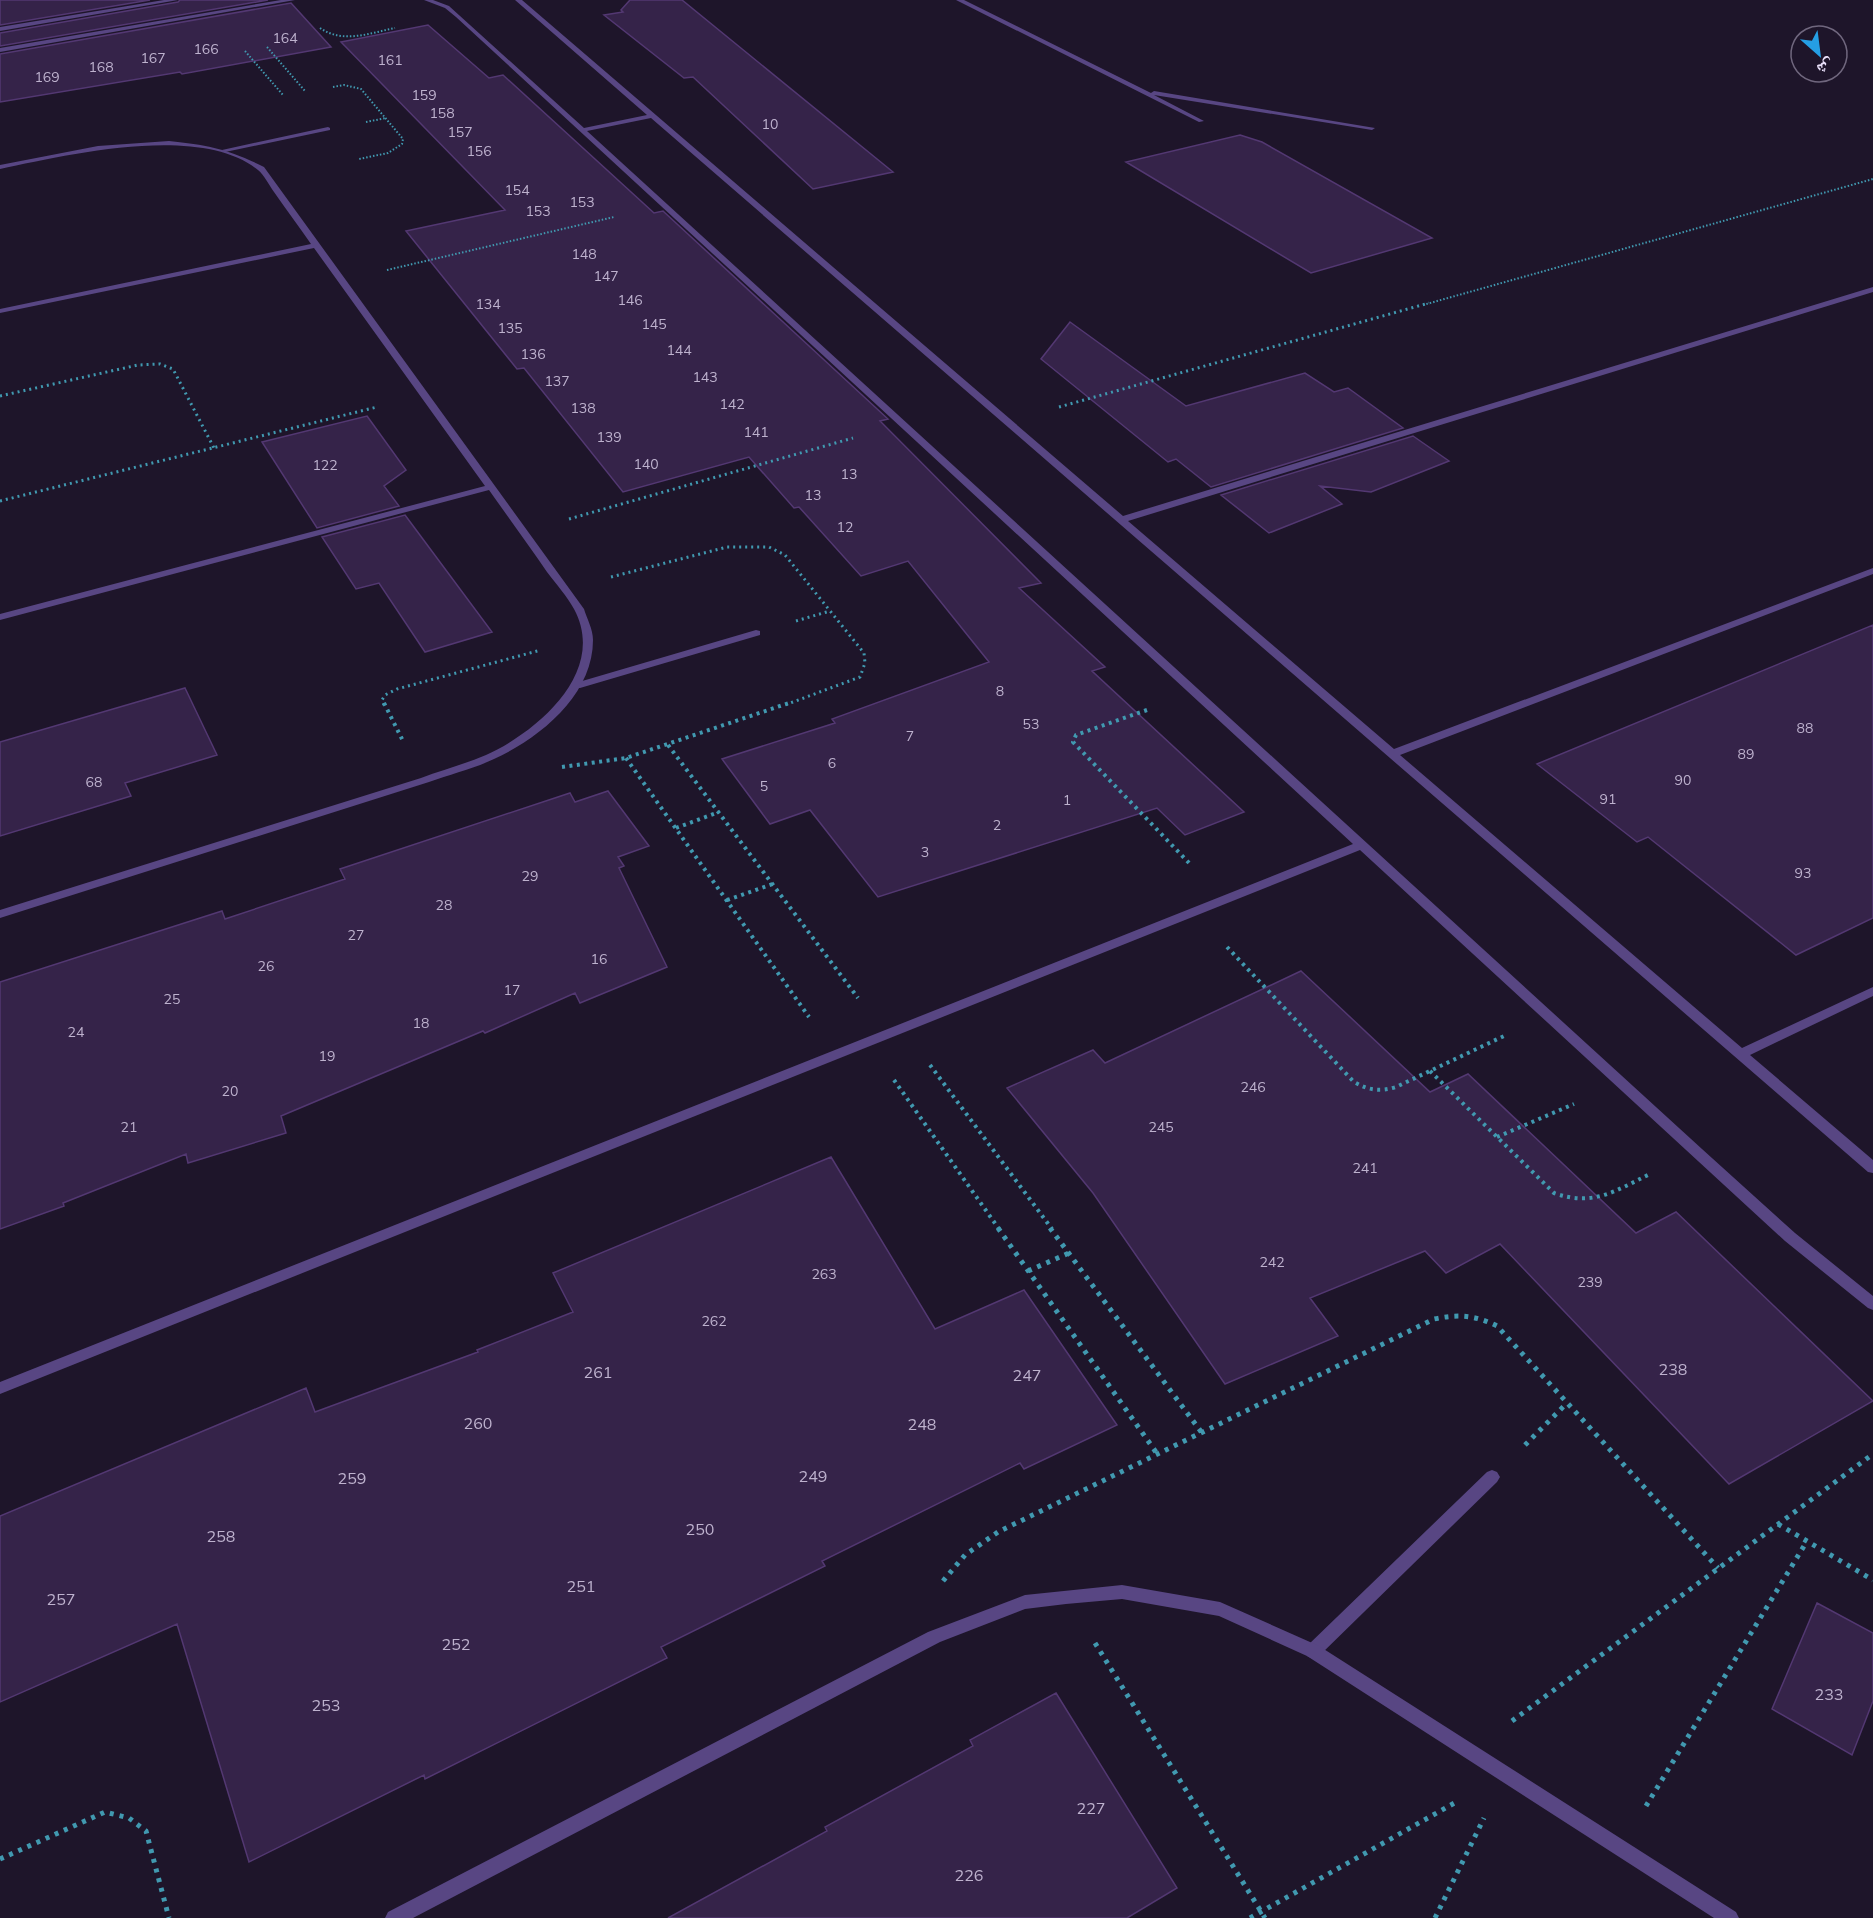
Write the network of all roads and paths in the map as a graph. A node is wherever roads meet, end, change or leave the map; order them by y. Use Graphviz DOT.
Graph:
graph roads {
  1 [pos="175,0"];
  2 [pos="292,0"];
  3 [pos="427,0"];
  4 [pos="518,0"];
  5 [pos="959,0"];
  6 [pos="236,10"];
  7 [pos="214,13"];
  8 [pos="458,16"];
  9 [pos="318,26"];
  10 [pos="0,30"];
  11 [pos="0,50"];
  12 [pos="1142,91"];
  13 [pos="305,92"];
  14 [pos="283,96"];
  15 [pos="652,116"];
  16 [pos="1201,121"];
  17 [pos="1372,128"];
  18 [pos="328,129"];
  19 [pos="582,130"];
  20 [pos="225,150"];
  21 [pos="0,166"];
  22 [pos="1873,179"];
  23 [pos="664,205"];
  24 [pos="317,245"];
  25 [pos="341,280"];
  26 [pos="1873,288"];
  27 [pos="0,311"];
  28 [pos="0,396"];
  29 [pos="424,396"];
  30 [pos="1007,422"];
  31 [pos="903,424"];
  32 [pos="214,448"];
  33 [pos="490,487"];
  34 [pos="0,501"];
  35 [pos="1120,520"];
  36 [pos="523,532"];
  37 [pos="1873,571"];
  38 [pos="0,617"];
  39 [pos="756,633"];
  40 [pos="588,638"];
  41 [pos="576,686"];
  42 [pos="1196,693"];
  43 [pos="668,745"];
  44 [pos="1392,754"];
  45 [pos="626,758"];
  46 [pos="425,780"];
  47 [pos="718,812"];
  48 [pos="676,828"];
  49 [pos="1362,845"];
  50 [pos="773,884"];
  51 [pos="727,900"];
  52 [pos="1225,900"];
  53 [pos="1193,912"];
  54 [pos="0,914"];
  55 [pos="1873,991"];
  56 [pos="1548,1016"];
  57 [pos="903,1028"];
  58 [pos="886,1035"];
  59 [pos="867,1042"];
  60 [pos="1741,1054"];
  61 [pos="836,1055"];
  62 [pos="1430,1071"];
  63 [pos="1621,1083"];
  64 [pos="1497,1137"];
  65 [pos="1697,1153"];
  66 [pos="1873,1168"];
  67 [pos="1069,1253"];
  68 [pos="1029,1271"];
  69 [pos="1873,1304"];
  70 [pos="0,1388"];
  71 [pos="1567,1403"];
  72 [pos="1202,1433"];
  73 [pos="1873,1454"];
  74 [pos="1158,1455"];
  75 [pos="1492,1477"];
  76 [pos="1778,1524"];
  77 [pos="1807,1541"];
  78 [pos="1718,1568"];
  79 [pos="1873,1580"];
  80 [pos="1066,1597"];
  81 [pos="934,1637"];
  82 [pos="1313,1651"];
  83 [pos="1470,1751"];
  84 [pos="1506,1774"];
  85 [pos="1621,1848"];
  86 [pos="0,1860"];
  87 [pos="1261,1911"];
  88 [pos="170,1918"];
  89 [pos="394,1918"];
  90 [pos="1250,1918"];
  91 [pos="1265,1918"];
  92 [pos="1435,1918"];
  93 [pos="1730,1918"];
  1 -- 10 [label="street"];
  2 -- 6 [label="street"];
  3 -- 8 [label="street"];
  4 -- 15 [label="street"];
  5 -- 12 [label="street"];
  6 -- 7 [label="street"];
  6 -- 13 [label="path"];
  7 -- 11 [label="street"];
  7 -- 14 [label="path"];
  8 -- 9 [label="path"];
  8 -- 19 [label="street"];
  12 -- 16 [label="street"];
  12 -- 17 [label="street"];
  15 -- 19 [label="street"];
  15 -- 30 [label="street"];
  18 -- 20 [label="street"];
  19 -- 23 [label="street"];
  20 -- 21 [label="street"];
  20 -- 24 [label="street"];
  22 -- 30 [label="path"];
  23 -- 25 [label="path"];
  23 -- 31 [label="street"];
  24 -- 25 [label="street"];
  24 -- 27 [label="street"];
  25 -- 29 [label="street"];
  26 -- 35 [label="street"];
  28 -- 32 [label="path"];
  29 -- 32 [label="path"];
  29 -- 33 [label="street"];
  30 -- 35 [label="street"];
  31 -- 36 [label="path"];
  31 -- 42 [label="street"];
  32 -- 34 [label="path"];
  33 -- 36 [label="street"];
  33 -- 38 [label="street"];
  35 -- 44 [label="street"];
  36 -- 40 [label="street"];
  37 -- 44 [label="street"];
  39 -- 41 [label="street"];
  40 -- 41 [label="street"];
  40 -- 46 [label="path"];
  41 -- 46 [label="street"];
  42 -- 49 [label="street"];
  42 -- 52 [label="path"];
  43 -- 47 [label="path"];
  44 -- 60 [label="street"];
  45 -- 48 [label="path"];
  46 -- 54 [label="street"];
  47 -- 48 [label="path"];
  47 -- 50 [label="path"];
  48 -- 51 [label="path"];
  49 -- 52 [label="street"];
  49 -- 56 [label="street"];
  50 -- 51 [label="path"];
  50 -- 58 [label="path"];
  51 -- 61 [label="path"];
  52 -- 53 [label="street"];
  53 -- 57 [label="street"];
  53 -- 62 [label="path"];
  55 -- 60 [label="street"];
  56 -- 62 [label="path"];
  56 -- 63 [label="street"];
  57 -- 58 [label="street"];
  57 -- 67 [label="path"];
  58 -- 59 [label="street"];
  59 -- 61 [label="street"];
  59 -- 68 [label="path"];
  60 -- 66 [label="street"];
  61 -- 70 [label="street"];
  62 -- 64 [label="path"];
  63 -- 64 [label="path"];
  63 -- 65 [label="street"];
  64 -- 65 [label="path"];
  65 -- 69 [label="street"];
  67 -- 68 [label="path"];
  67 -- 72 [label="path"];
  68 -- 74 [label="path"];
  71 -- 72 [label="path"];
  71 -- 75 [label="path"];
  71 -- 78 [label="path"];
  72 -- 74 [label="path"];
  73 -- 76 [label="path"];
  74 -- 81 [label="path"];
  75 -- 82 [label="street"];
  76 -- 77 [label="path"];
  76 -- 78 [label="path"];
  77 -- 79 [label="path"];
  77 -- 85 [label="path"];
  78 -- 83 [label="path"];
  80 -- 81 [label="street"];
  80 -- 82 [label="street"];
  80 -- 87 [label="path"];
  81 -- 89 [label="street"];
  82 -- 83 [label="street"];
  83 -- 84 [label="street"];
  84 -- 85 [label="street"];
  84 -- 87 [label="path"];
  84 -- 92 [label="path"];
  85 -- 93 [label="street"];
  86 -- 88 [label="path"];
  87 -- 90 [label="path"];
  87 -- 91 [label="path"];
}
